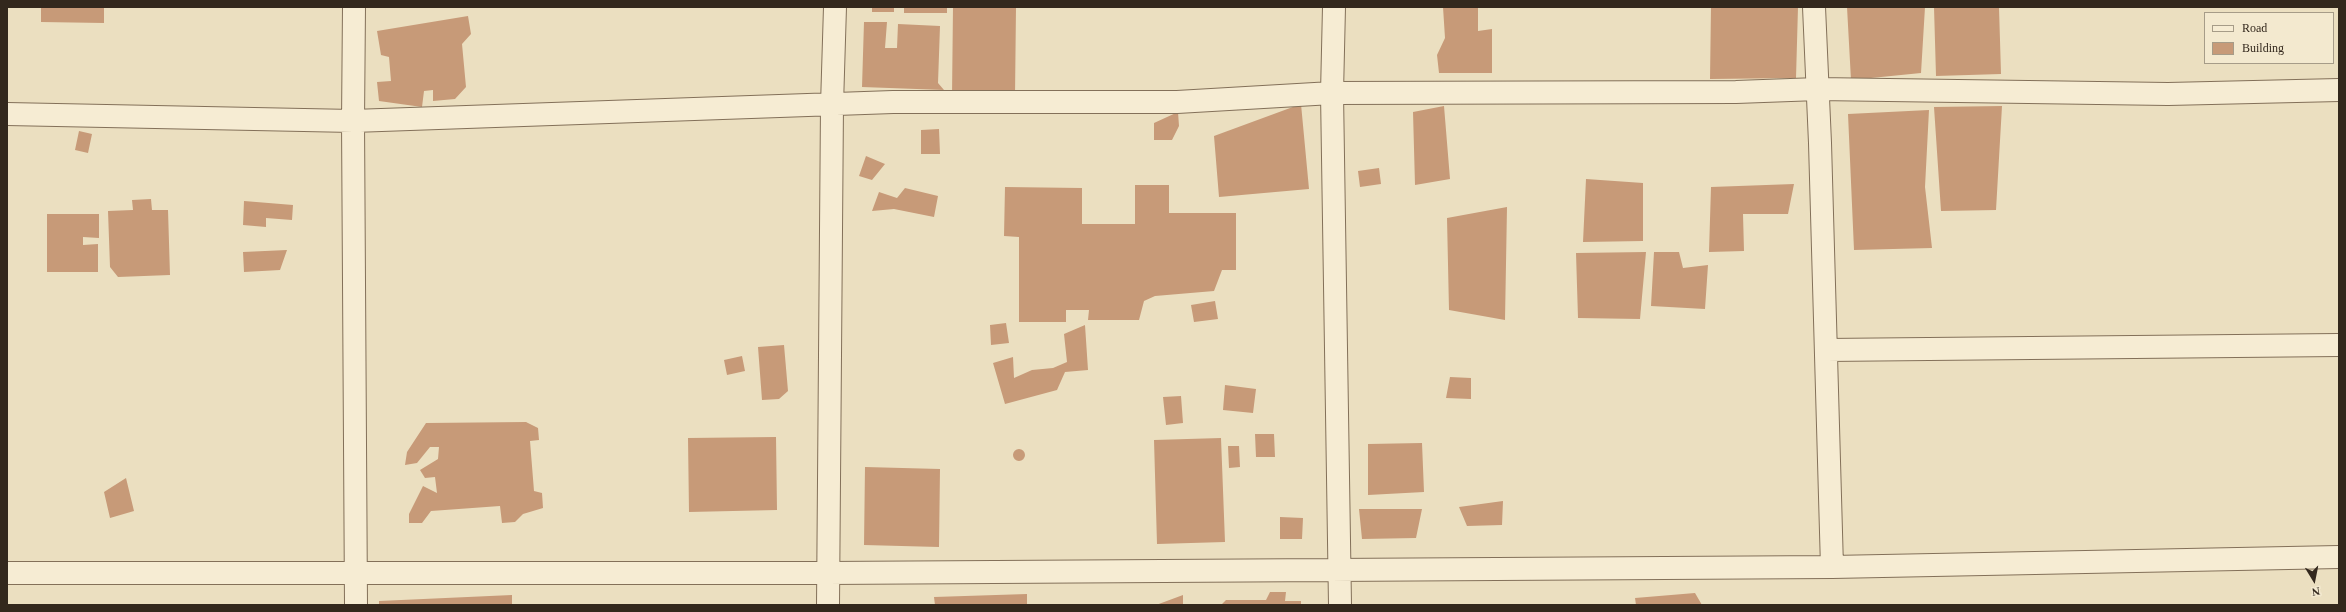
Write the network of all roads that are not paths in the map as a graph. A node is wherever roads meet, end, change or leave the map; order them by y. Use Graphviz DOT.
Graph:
graph roads {
  1 [pos="354,7"];
  2 [pos="835,7"];
  3 [pos="1334,7"];
  4 [pos="1814,7"];
  5 [pos="1818,89"];
  6 [pos="2339,90"];
  7 [pos="1332,93"];
  8 [pos="832,105"];
  9 [pos="7,114"];
  10 [pos="353,121"];
  11 [pos="2339,345"];
  12 [pos="1826,350"];
  13 [pos="2339,558"];
  14 [pos="1832,567"];
  15 [pos="1340,570"];
  16 [pos="7,573"];
  17 [pos="356,573"];
  18 [pos="827,573"];
  19 [pos="356,605"];
  20 [pos="828,605"];
  21 [pos="1340,605"];
  1 -- 10 [label="street"];
  2 -- 8 [label="street"];
  3 -- 7 [label="street"];
  4 -- 5 [label="street"];
  5 -- 6 [label="street"];
  5 -- 7 [label="street"];
  5 -- 12 [label="street"];
  7 -- 8 [label="street"];
  7 -- 15 [label="street"];
  8 -- 10 [label="street"];
  8 -- 18 [label="street"];
  9 -- 10 [label="street"];
  10 -- 17 [label="street"];
  11 -- 12 [label="street"];
  12 -- 14 [label="street"];
  13 -- 14 [label="street"];
  14 -- 15 [label="street"];
  15 -- 18 [label="street"];
  15 -- 21 [label="street"];
  16 -- 17 [label="street"];
  17 -- 18 [label="street"];
  17 -- 19 [label="street"];
  18 -- 20 [label="street"];
}
